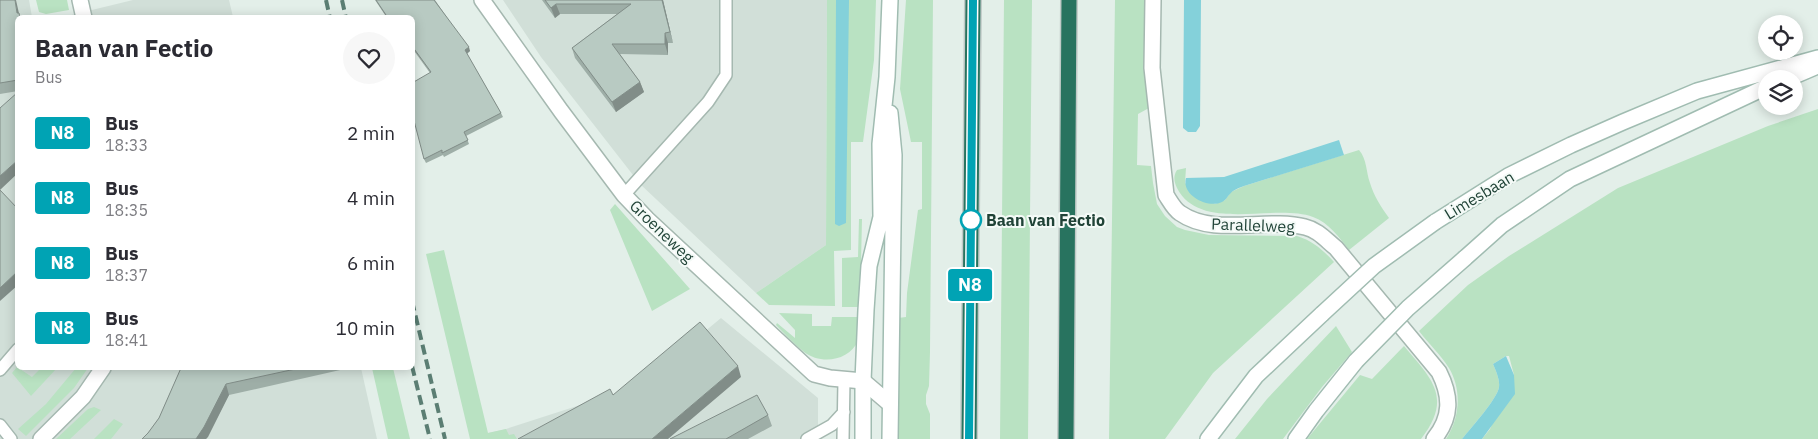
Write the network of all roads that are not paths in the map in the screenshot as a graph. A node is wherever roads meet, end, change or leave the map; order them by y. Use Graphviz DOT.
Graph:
graph roads {
  1 [pos="80,0"];
  2 [pos="482,0"];
  3 [pos="726,0"];
  4 [pos="890,0"];
  5 [pos="973,0"];
  6 [pos="1069,0"];
  7 [pos="1153,0"];
  8 [pos="83,15"];
  9 [pos="1818,58"];
  10 [pos="1818,66"];
  11 [pos="1803,72"];
  12 [pos="887,76"];
  13 [pos="1758,91"];
  14 [pos="624,195"];
  15 [pos="15,352"];
  16 [pos="0,370"];
  17 [pos="102,370"];
  18 [pos="844,380"];
  19 [pos="863,381"];
  20 [pos="890,404"];
  21 [pos="844,412"];
  22 [pos="0,425"];
  23 [pos="11,439"];
  24 [pos="41,439"];
  25 [pos="807,439"];
  26 [pos="843,439"];
  27 [pos="862,439"];
  28 [pos="890,439"];
  29 [pos="969,439"];
  30 [pos="1066,439"];
  31 [pos="1208,439"];
  32 [pos="1296,439"];
  33 [pos="1434,439"];
  1 -- 8 [label="main road"];
  2 -- 14 [label="main road, Groeneweg"];
  3 -- 14 [label="lane"];
  4 -- 12 [label="main road"];
  5 -- 29 [label="highway"];
  6 -- 30 [label="highway"];
  7 -- 33 [label="main road, Parallelweg"];
  9 -- 31 [label="main road, Limesbaan, bridge"];
  10 -- 11 [label="main road"];
  12 -- 19 [label="main road"];
  12 -- 20 [label="main road"];
  13 -- 32 [label="main road, bridge"];
  14 -- 18 [label="main road, Groeneweg"];
  15 -- 16 [label="lane"];
  17 -- 24 [label="main road"];
  18 -- 19 [label="main road, Groeneweg"];
  18 -- 21 [label="lane"];
  19 -- 20 [label="main road"];
  19 -- 27 [label="main road"];
  20 -- 28 [label="main road"];
  21 -- 25 [label="lane"];
  21 -- 26 [label="lane"];
  22 -- 23 [label="lane"];
}
